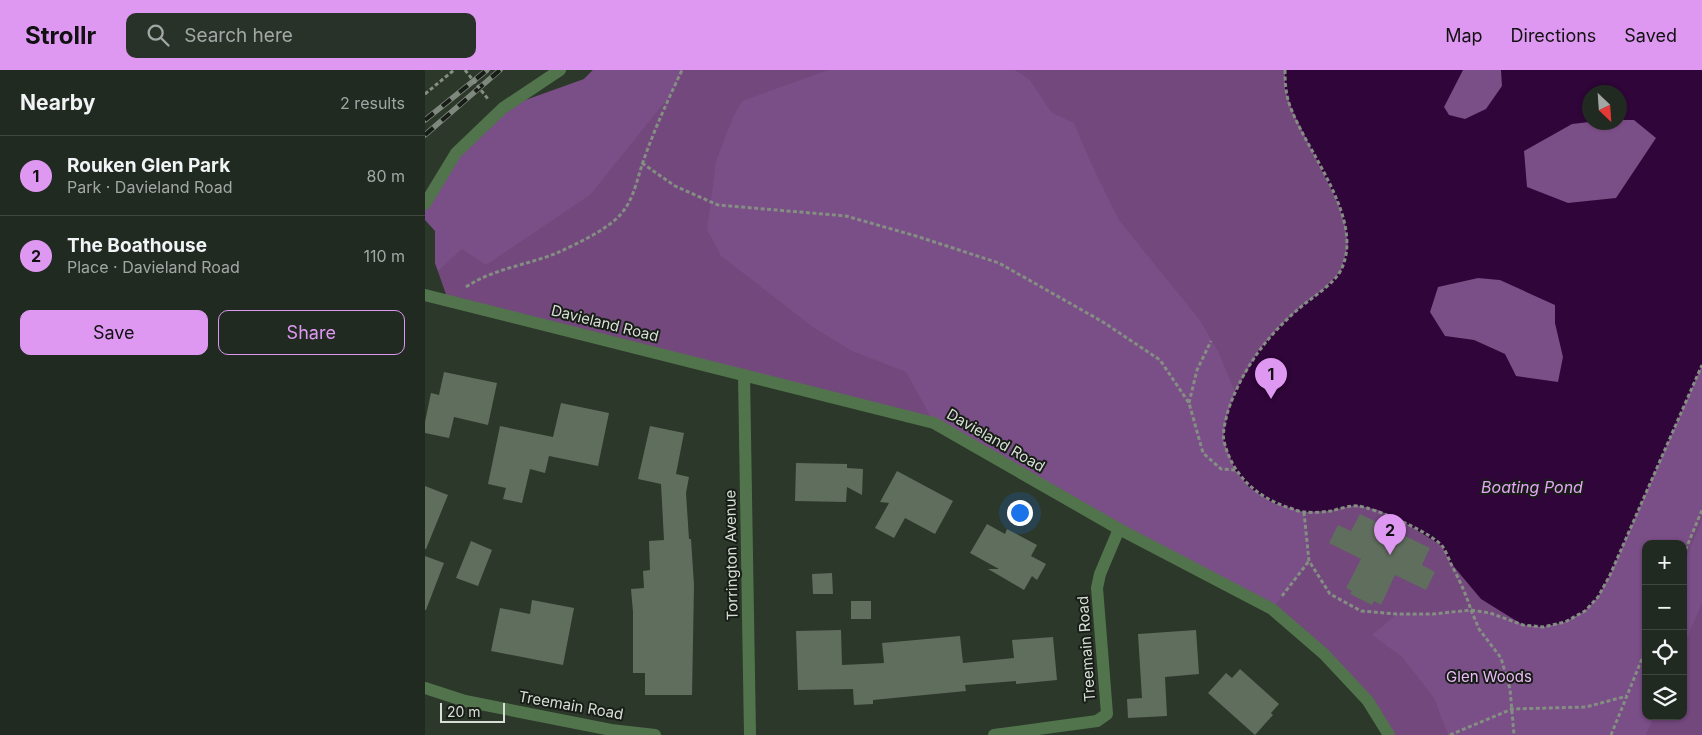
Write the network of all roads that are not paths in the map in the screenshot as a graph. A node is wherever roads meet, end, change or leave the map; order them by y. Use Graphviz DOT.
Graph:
graph roads {
  1 [pos="560,70"];
  2 [pos="425,204"];
  3 [pos="425,294"];
  4 [pos="744,375"];
  5 [pos="1119,529"];
  6 [pos="425,688"];
  7 [pos="655,735"];
  8 [pos="750,735"];
  9 [pos="994,735"];
  10 [pos="1389,735"];
  1 -- 2 [label="street"];
  3 -- 4 [label="street, Davieland Road"];
  4 -- 5 [label="street, Davieland Road"];
  4 -- 8 [label="street, Torrington Avenue"];
  5 -- 9 [label="street, Treemain Road"];
  5 -- 10 [label="street, Davieland Road"];
  6 -- 7 [label="street, Treemain Road"];
}
